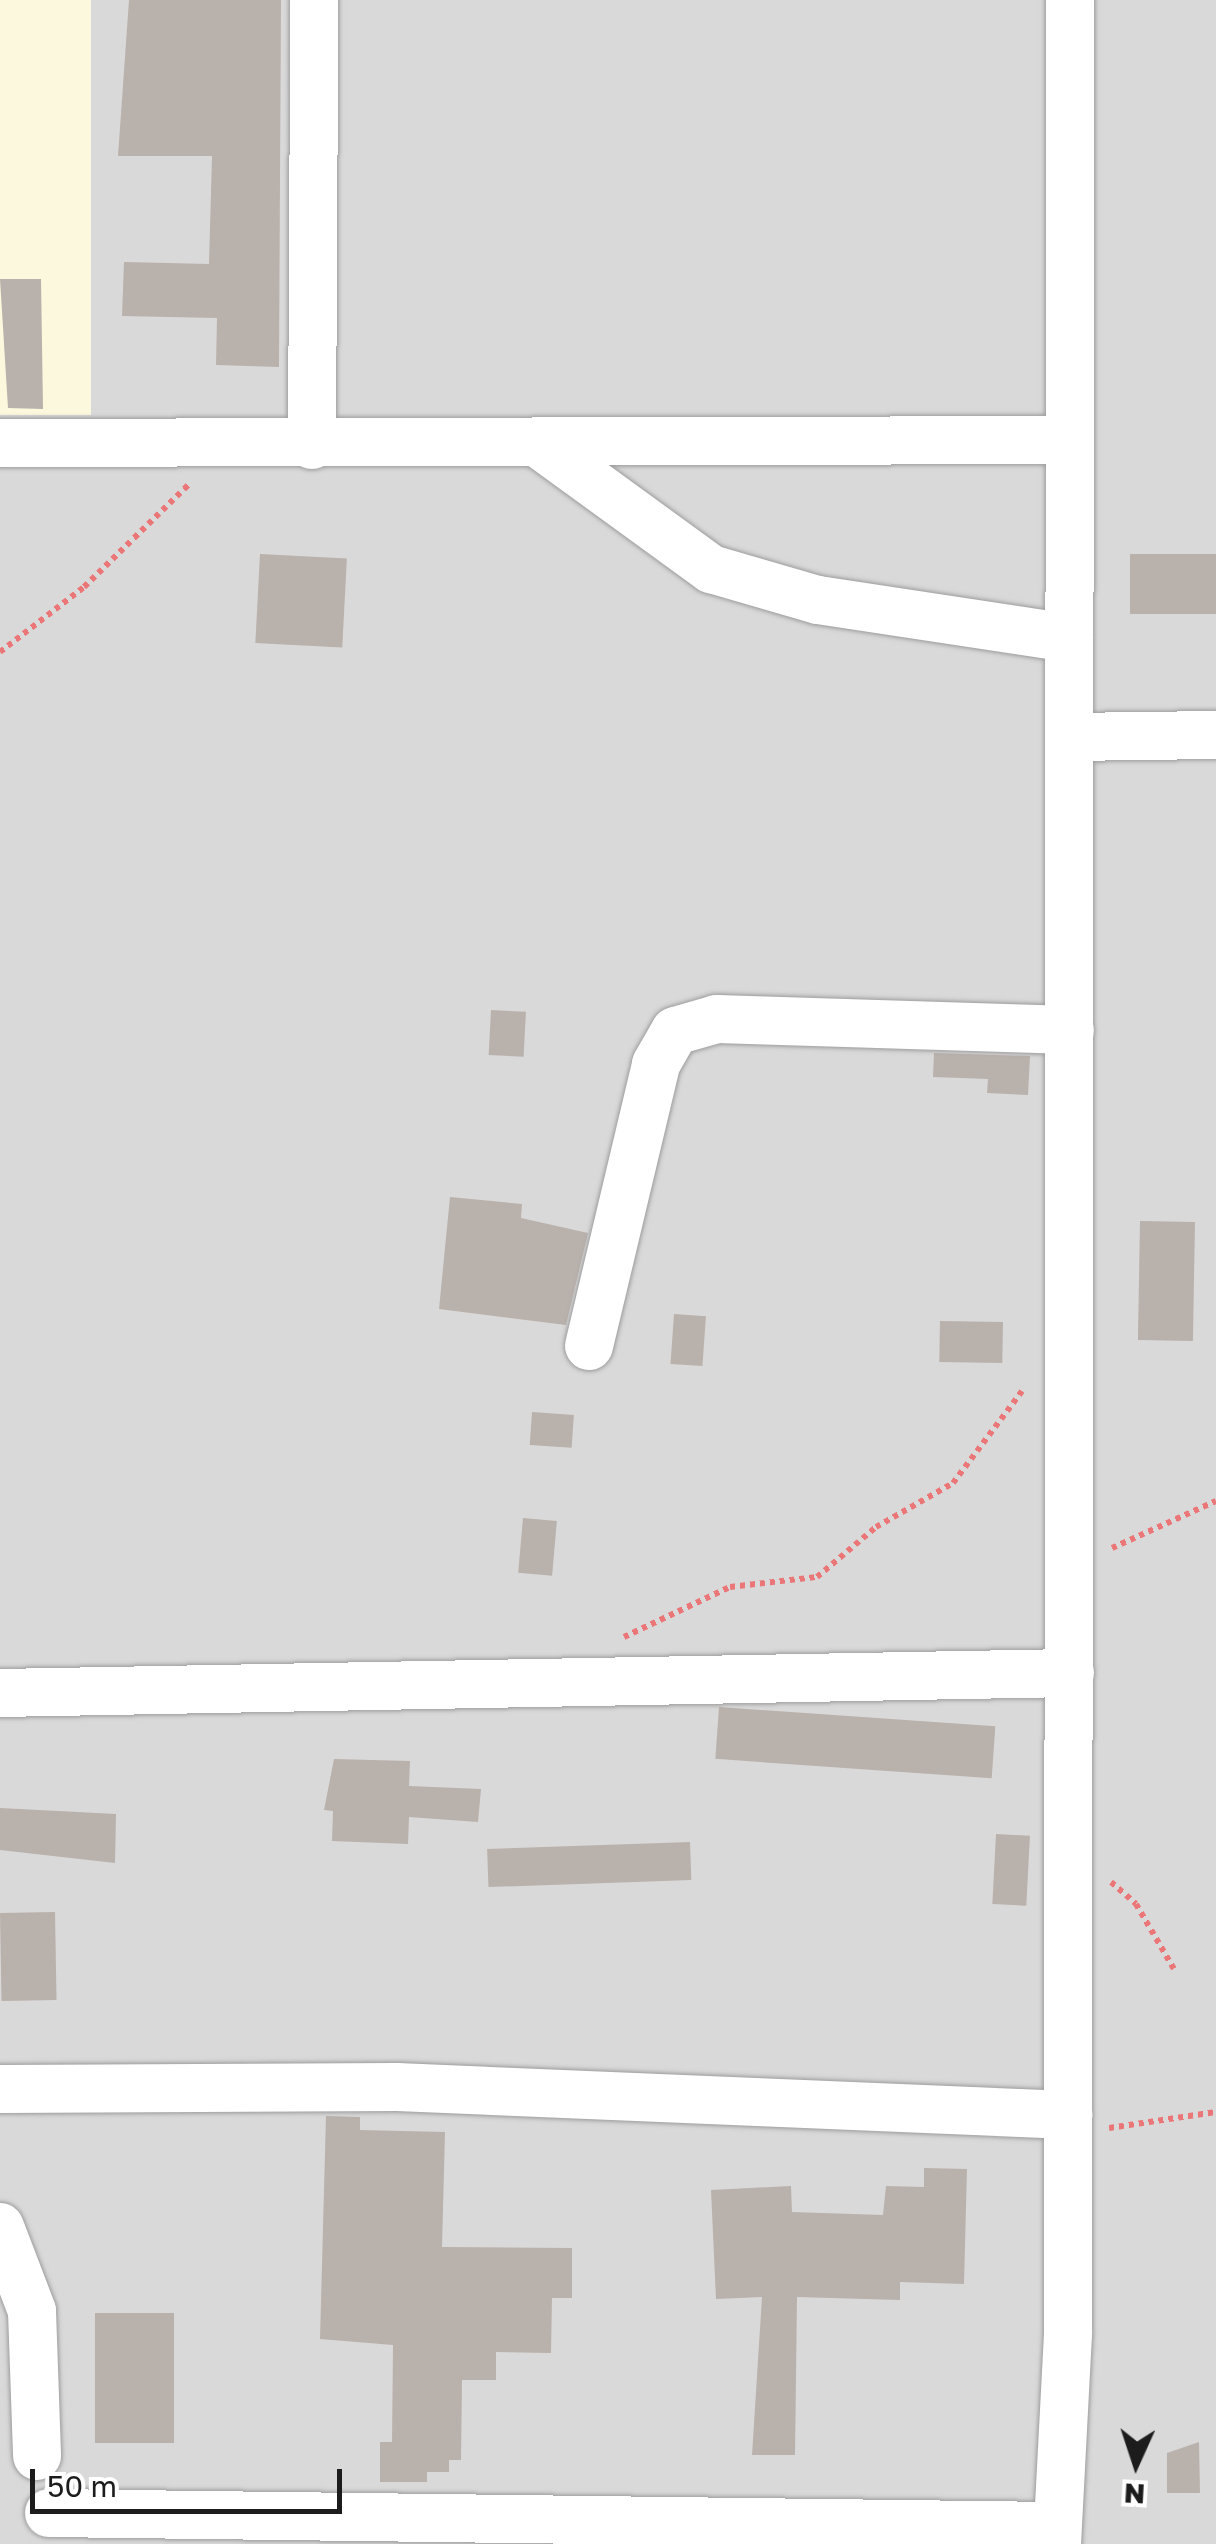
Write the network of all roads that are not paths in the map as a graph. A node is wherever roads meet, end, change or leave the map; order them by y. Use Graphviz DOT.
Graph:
graph roads {
  1 [pos="314,0"];
  2 [pos="1070,0"];
  3 [pos="1068,440"];
  4 [pos="0,442"];
  5 [pos="539,444"];
  6 [pos="312,445"];
  7 [pos="1069,638"];
  8 [pos="1070,736"];
  9 [pos="1216,736"];
  10 [pos="1070,1030"];
  11 [pos="589,1346"];
  12 [pos="1070,1673"];
  13 [pos="0,1692"];
  14 [pos="0,2089"];
  15 [pos="1068,2125"];
  16 [pos="0,2227"];
  17 [pos="0,2404"];
  18 [pos="37,2456"];
  19 [pos="52,2528"];
  20 [pos="1056,2535"];
  1 -- 6 [label="street"];
  2 -- 3 [label="street"];
  3 -- 5 [label="street"];
  3 -- 7 [label="street"];
  4 -- 6 [label="street"];
  5 -- 6 [label="street"];
  5 -- 7 [label="street"];
  7 -- 8 [label="street"];
  8 -- 9 [label="street"];
  8 -- 10 [label="street"];
  10 -- 11 [label="street"];
  10 -- 12 [label="street"];
  12 -- 13 [label="street"];
  12 -- 15 [label="street"];
  14 -- 15 [label="street"];
  15 -- 20 [label="street"];
  16 -- 18 [label="street"];
  17 -- 18 [label="street"];
  18 -- 19 [label="street"];
  19 -- 20 [label="street"];
}
